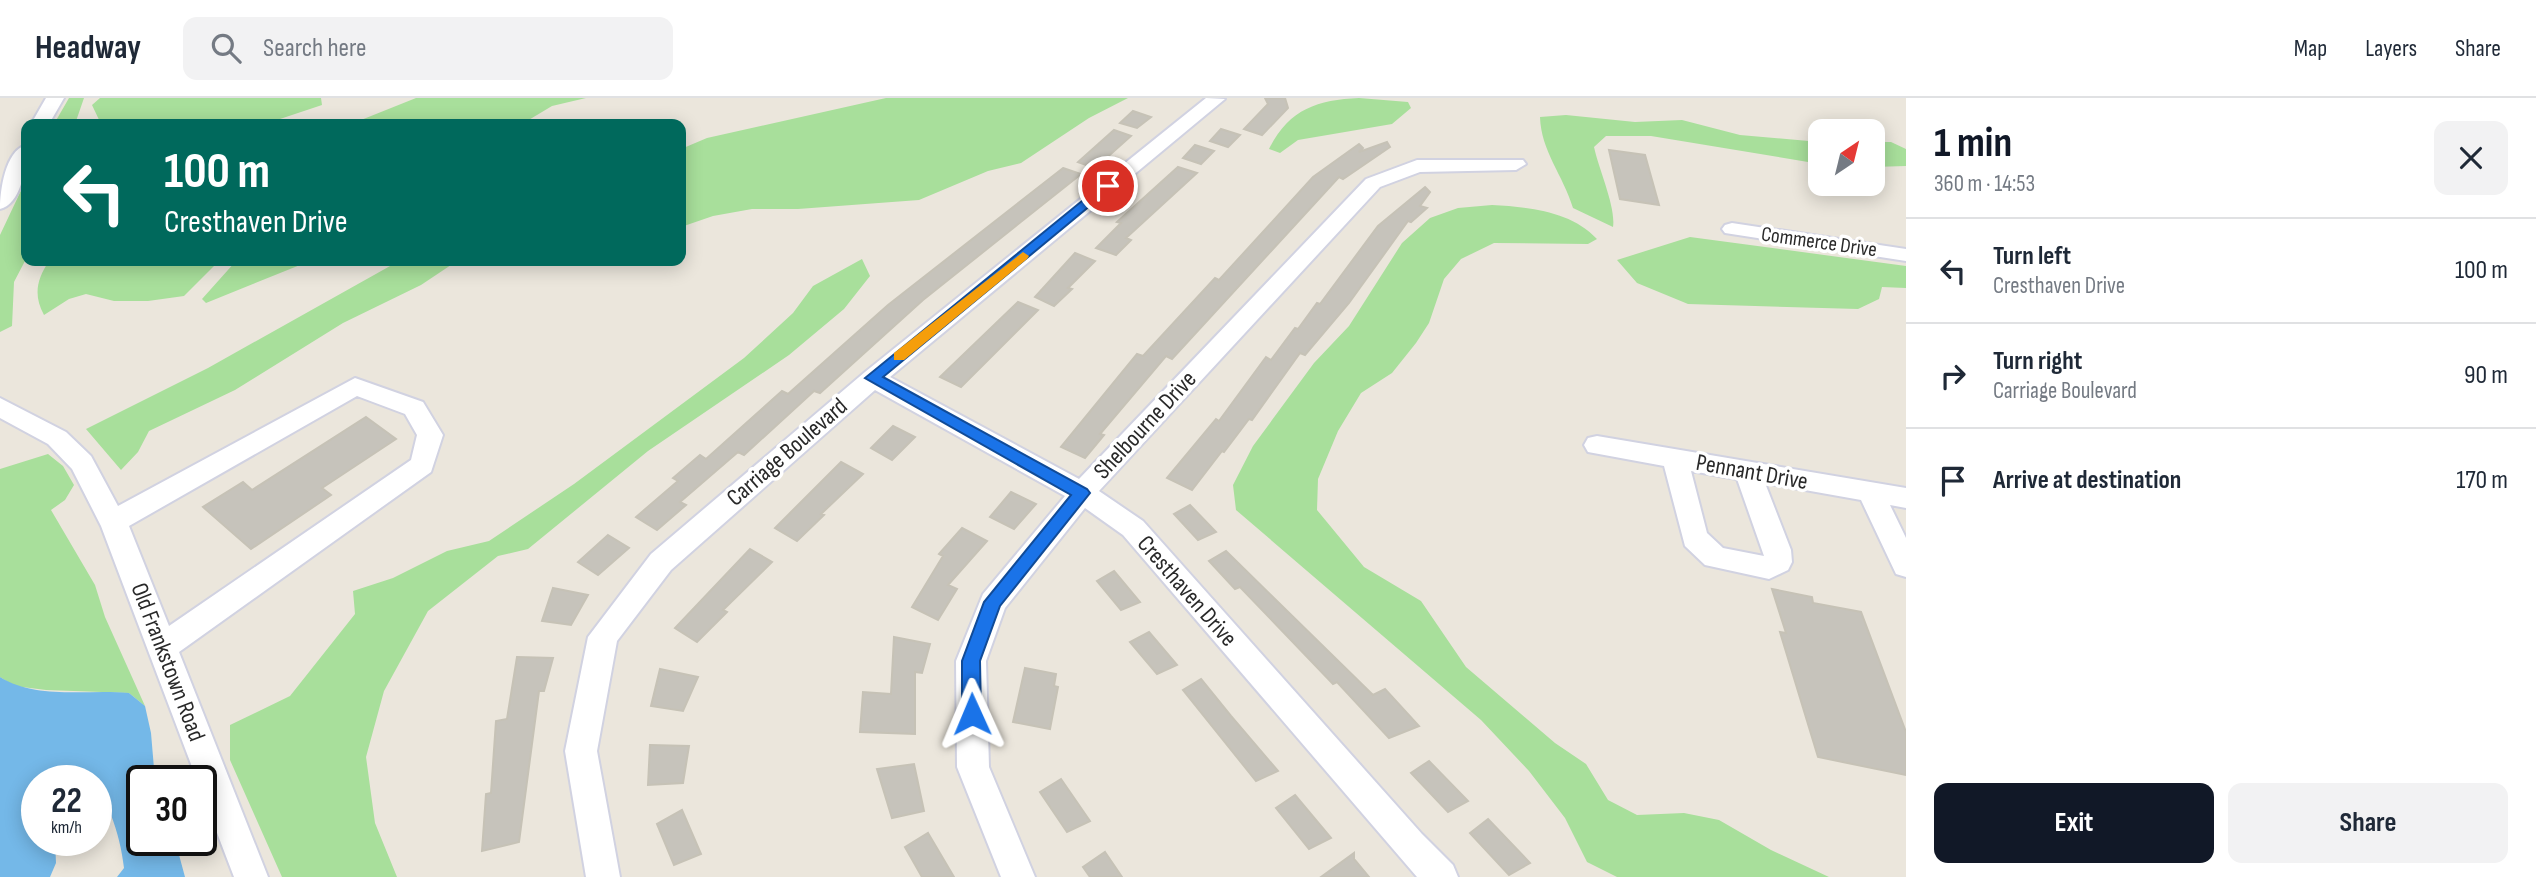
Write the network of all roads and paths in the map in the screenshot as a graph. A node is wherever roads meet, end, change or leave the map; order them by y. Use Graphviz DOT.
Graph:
graph roads {
  1 [pos="55,98"];
  2 [pos="1216,99"];
  3 [pos="43,119"];
  4 [pos="21,161"];
  5 [pos="1517,164"];
  6 [pos="0,203"];
  7 [pos="1732,229"];
  8 [pos="1906,255"];
  9 [pos="873,378"];
  10 [pos="0,407"];
  11 [pos="1597,445"];
  12 [pos="1675,458"];
  13 [pos="1748,471"];
  14 [pos="1870,492"];
  15 [pos="1082,493"];
  16 [pos="1906,498"];
  17 [pos="114,524"];
  18 [pos="1906,566"];
  19 [pos="603,637"];
  20 [pos="162,647"];
  21 [pos="251,877"];
  22 [pos="603,877"];
  23 [pos="1017,877"];
  24 [pos="1441,877"];
  1 -- 3 [label="street"];
  2 -- 9 [label="street, Carriage Boulevard"];
  4 -- 6 [label="street"];
  5 -- 15 [label="street, Shelbourne Drive"];
  7 -- 8 [label="street, Commerce Drive"];
  9 -- 15 [label="street, Cresthaven Drive"];
  9 -- 19 [label="street, Carriage Boulevard"];
  10 -- 17 [label="street, Old Frankstown Road"];
  11 -- 12 [label="street, Pennant Drive"];
  12 -- 13 [label="street, Pennant Drive"];
  12 -- 13 [label="street"];
  13 -- 14 [label="street, Pennant Drive"];
  14 -- 16 [label="street, Pennant Drive"];
  14 -- 18 [label="street"];
  15 -- 23 [label="street, Shelbourne Drive"];
  15 -- 24 [label="street, Cresthaven Drive"];
  17 -- 20 [label="street, Old Frankstown Road"];
  17 -- 20 [label="street"];
  19 -- 22 [label="street"];
  20 -- 21 [label="street, Old Frankstown Road"];
}
